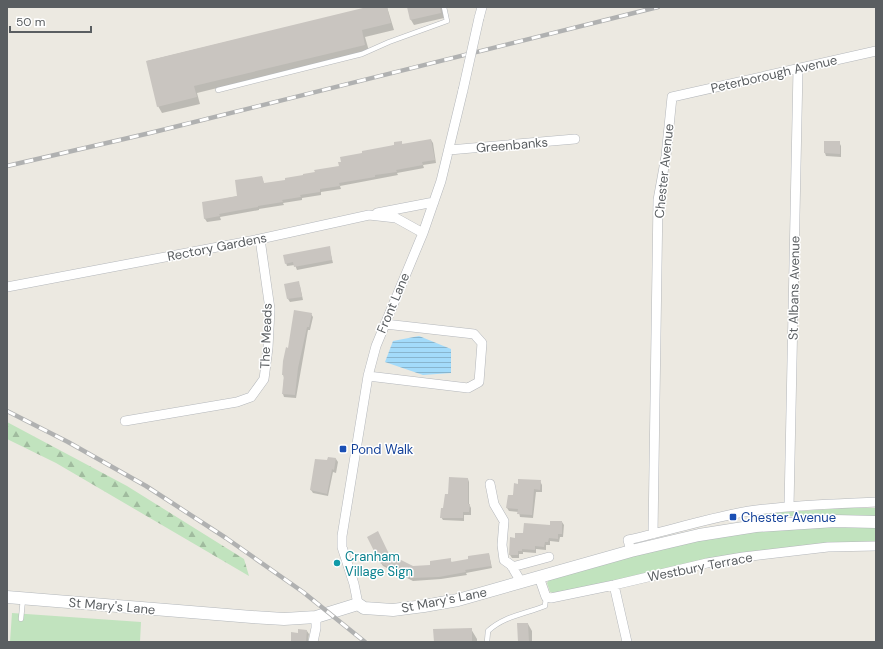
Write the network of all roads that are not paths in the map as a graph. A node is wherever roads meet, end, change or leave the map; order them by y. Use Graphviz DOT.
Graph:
graph roads {
  1 [pos="444,7"];
  2 [pos="482,7"];
  3 [pos="876,51"];
  4 [pos="798,69"];
  5 [pos="218,90"];
  6 [pos="672,97"];
  7 [pos="575,140"];
  8 [pos="449,150"];
  9 [pos="434,202"];
  10 [pos="370,215"];
  11 [pos="422,234"];
  12 [pos="260,239"];
  13 [pos="7,287"];
  14 [pos="385,324"];
  15 [pos="368,376"];
  16 [pos="125,421"];
  17 [pos="490,484"];
  18 [pos="876,502"];
  19 [pos="789,507"];
  20 [pos="876,522"];
  21 [pos="654,534"];
  22 [pos="876,546"];
  23 [pos="631,551"];
  24 [pos="549,557"];
  25 [pos="512,567"];
  26 [pos="539,577"];
  27 [pos="521,582"];
  28 [pos="614,585"];
  29 [pos="7,597"];
  30 [pos="546,597"];
  31 [pos="23,599"];
  32 [pos="358,604"];
  33 [pos="316,617"];
  34 [pos="21,619"];
  35 [pos="314,642"];
  36 [pos="487,642"];
  37 [pos="627,642"];
  1 -- 5 [label="lane"];
  2 -- 8 [label="street, Front Lane, bridge"];
  3 -- 4 [label="street, Peterborough Avenue"];
  4 -- 6 [label="street, Peterborough Avenue"];
  4 -- 19 [label="street, St Albans Avenue"];
  6 -- 21 [label="street, Chester Avenue"];
  7 -- 8 [label="street, Greenbanks"];
  8 -- 9 [label="street, Front Lane"];
  9 -- 10 [label="street"];
  9 -- 11 [label="street, Front Lane"];
  10 -- 11 [label="street, Rectory Gardens"];
  10 -- 12 [label="street, Rectory Gardens"];
  11 -- 14 [label="street, Front Lane"];
  12 -- 13 [label="street, Rectory Gardens"];
  12 -- 16 [label="street, The Meads"];
  14 -- 15 [label="street, Front Lane"];
  14 -- 15 [label="street"];
  15 -- 32 [label="street, Front Lane"];
  17 -- 25 [label="street"];
  18 -- 19 [label="street"];
  19 -- 21 [label="street"];
  20 -- 23 [label="main road, St Mary's Lane"];
  21 -- 23 [label="street"];
  22 -- 28 [label="street, Westbury Terrace"];
  23 -- 26 [label="main road, St Mary's Lane"];
  24 -- 25 [label="street"];
  25 -- 27 [label="street"];
  26 -- 27 [label="main road, St Mary's Lane"];
  26 -- 30 [label="street"];
  27 -- 32 [label="main road, St Mary's Lane"];
  28 -- 30 [label="street, Westbury Terrace"];
  28 -- 37 [label="street"];
  29 -- 31 [label="main road, St Mary's Lane"];
  30 -- 36 [label="lane"];
  31 -- 33 [label="main road, St Mary's Lane"];
  31 -- 34 [label="lane"];
  32 -- 33 [label="main road, St Mary's Lane"];
  33 -- 35 [label="street"];
}
